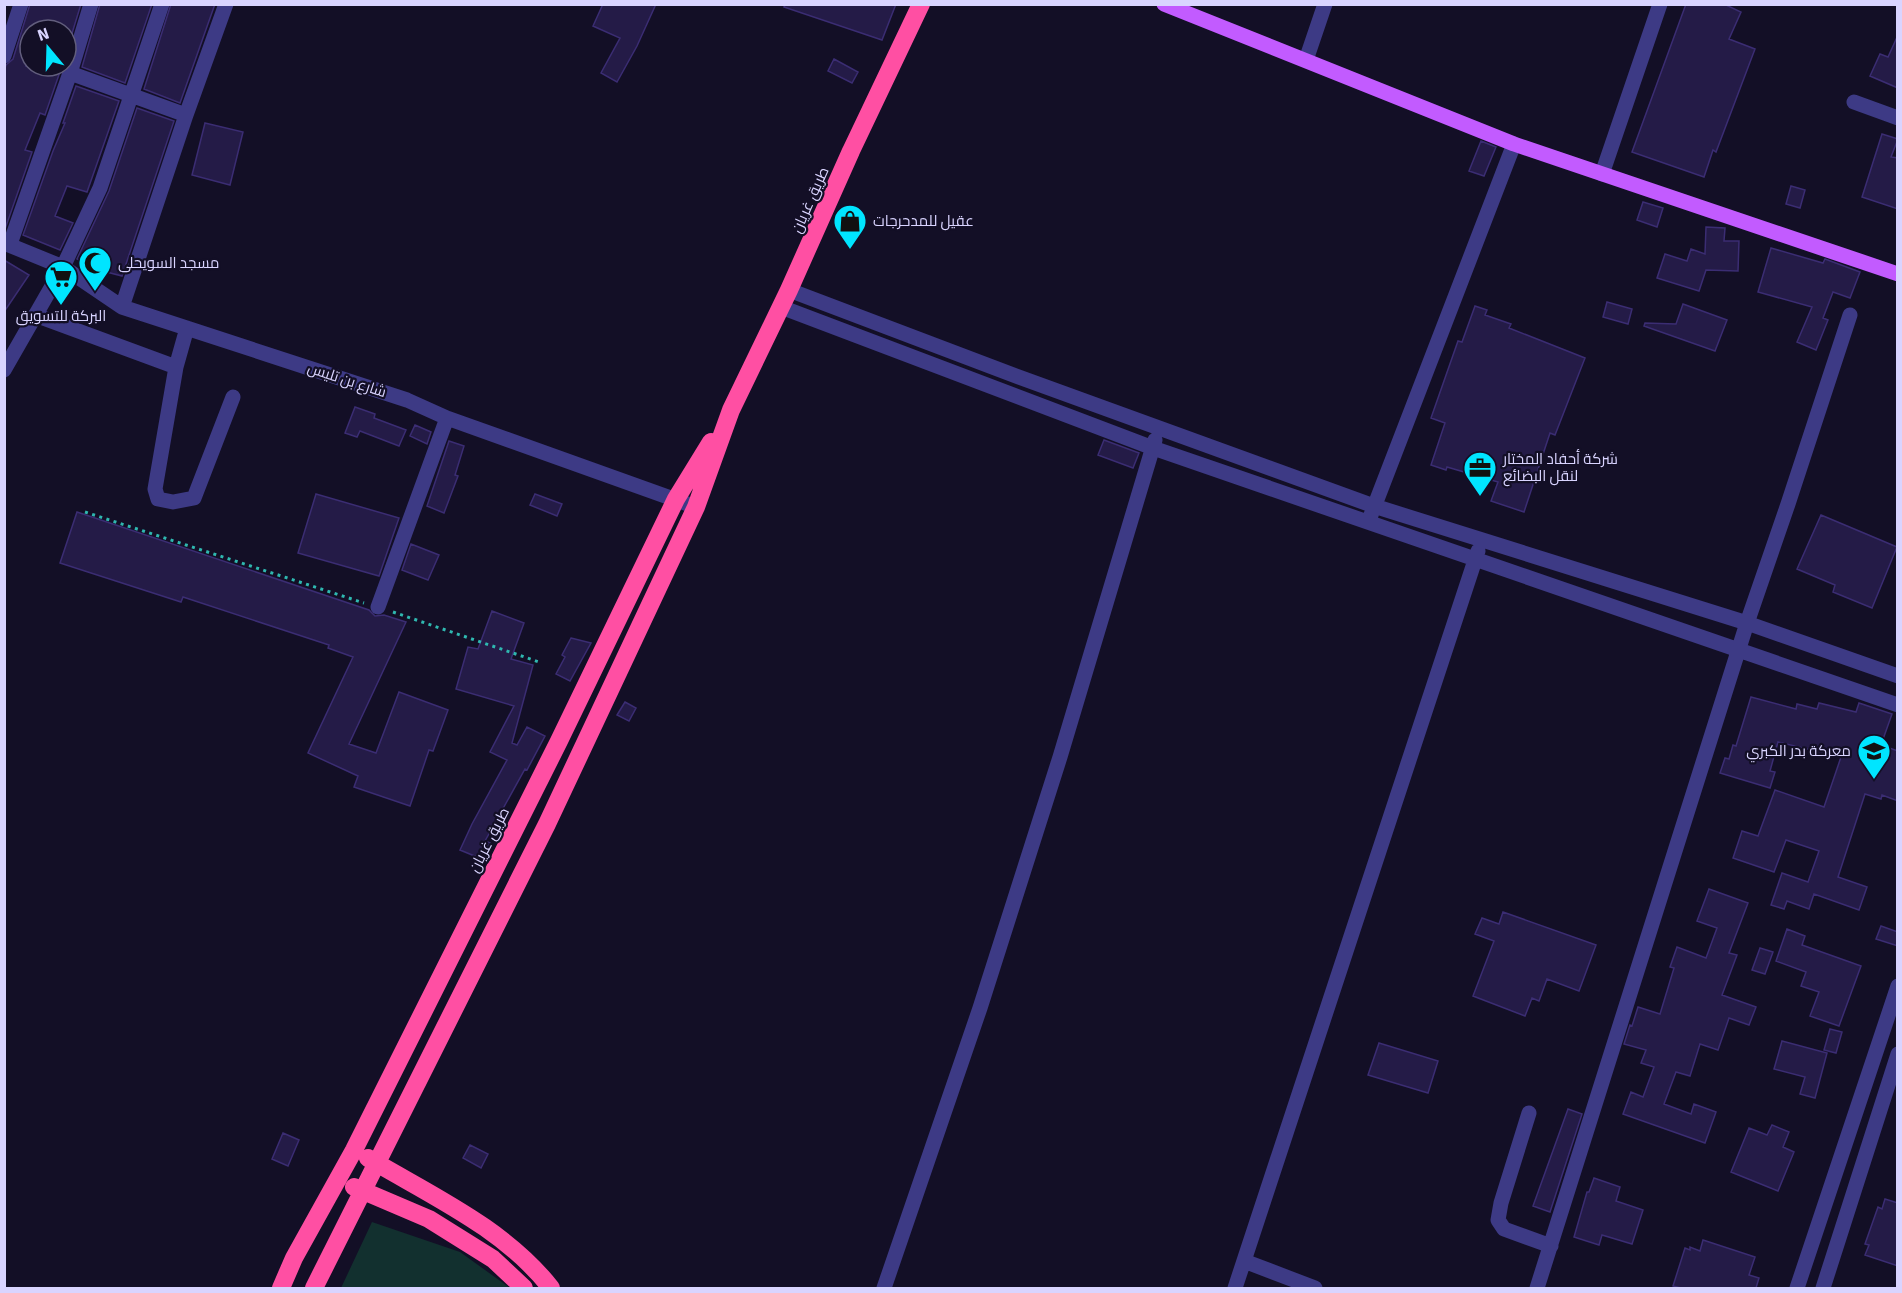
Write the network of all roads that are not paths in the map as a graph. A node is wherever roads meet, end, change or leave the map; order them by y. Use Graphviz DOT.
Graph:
graph roads {
  1 [pos="21,4"];
  2 [pos="91,4"];
  3 [pos="162,4"];
  4 [pos="226,4"];
  5 [pos="921,4"];
  6 [pos="1164,4"];
  7 [pos="1325,4"];
  8 [pos="1660,4"];
  9 [pos="78,47"];
  10 [pos="4,56"];
  11 [pos="1306,60"];
  12 [pos="78,76"];
  13 [pos="68,78"];
  14 [pos="131,96"];
  15 [pos="1854,102"];
  16 [pos="186,115"];
  17 [pos="1898,118"];
  18 [pos="1514,144"];
  19 [pos="1602,174"];
  20 [pos="7,244"];
  21 [pos="63,267"];
  22 [pos="1898,274"];
  23 [pos="789,290"];
  24 [pos="122,307"];
  25 [pos="781,307"];
  26 [pos="35,315"];
  27 [pos="1850,315"];
  28 [pos="187,328"];
  29 [pos="176,367"];
  30 [pos="4,370"];
  31 [pos="233,397"];
  32 [pos="731,410"];
  33 [pos="447,418"];
  34 [pos="1157,427"];
  35 [pos="1153,448"];
  36 [pos="676,499"];
  37 [pos="1374,506"];
  38 [pos="696,507"];
  39 [pos="1368,523"];
  40 [pos="1481,540"];
  41 [pos="1475,561"];
  42 [pos="378,608"];
  43 [pos="1747,623"];
  44 [pos="1738,650"];
  45 [pos="1898,676"];
  46 [pos="1898,705"];
  47 [pos="1898,986"];
  48 [pos="1898,1054"];
  49 [pos="1868,1075"];
  50 [pos="1888,1082"];
  51 [pos="1529,1113"];
  52 [pos="1845,1144"];
  53 [pos="1866,1149"];
  54 [pos="354,1150"];
  55 [pos="377,1163"];
  56 [pos="339,1180"];
  57 [pos="363,1191"];
  58 [pos="1551,1246"];
  59 [pos="294,1258"];
  60 [pos="1244,1261"];
  61 [pos="266,1288"];
  62 [pos="281,1288"];
  63 [pos="314,1288"];
  64 [pos="524,1288"];
  65 [pos="551,1288"];
  66 [pos="884,1288"];
  67 [pos="1234,1288"];
  68 [pos="1315,1288"];
  69 [pos="1537,1288"];
  70 [pos="1797,1288"];
  71 [pos="1824,1288"];
  1 -- 10 [label="street"];
  2 -- 9 [label="street"];
  3 -- 14 [label="street"];
  4 -- 16 [label="street"];
  5 -- 23 [label="highway, طريق غريان"];
  6 -- 11 [label="main road"];
  7 -- 11 [label="street"];
  8 -- 19 [label="street"];
  11 -- 18 [label="main road"];
  12 -- 14 [label="street"];
  13 -- 20 [label="street"];
  14 -- 16 [label="street"];
  14 -- 21 [label="street"];
  15 -- 17 [label="street"];
  16 -- 24 [label="street"];
  18 -- 19 [label="main road"];
  18 -- 37 [label="street"];
  19 -- 22 [label="main road"];
  20 -- 21 [label="street, شارع بن تليس"];
  21 -- 24 [label="street, شارع بن تليس"];
  21 -- 26 [label="street"];
  23 -- 25 [label="highway, طريق غريان"];
  23 -- 34 [label="street"];
  24 -- 28 [label="street, شارع بن تليس"];
  25 -- 32 [label="highway, طريق غريان"];
  25 -- 35 [label="street"];
  26 -- 29 [label="street"];
  26 -- 30 [label="street"];
  27 -- 43 [label="street"];
  28 -- 29 [label="street"];
  28 -- 33 [label="street, شارع بن تليس"];
  29 -- 31 [label="street"];
  32 -- 36 [label="highway, طريق غريان"];
  32 -- 38 [label="highway, طريق غريان"];
  33 -- 36 [label="street, شارع بن تليس"];
  33 -- 42 [label="street"];
  34 -- 35 [label="street"];
  34 -- 37 [label="street"];
  35 -- 39 [label="street"];
  35 -- 66 [label="street"];
  36 -- 38 [label="street, شارع بن تليس"];
  36 -- 54 [label="highway, طريق غريان"];
  37 -- 39 [label="street"];
  37 -- 40 [label="street"];
  38 -- 55 [label="highway, طريق غريان"];
  39 -- 41 [label="street"];
  40 -- 41 [label="street"];
  40 -- 43 [label="street"];
  41 -- 44 [label="street"];
  41 -- 60 [label="street"];
  43 -- 44 [label="street"];
  43 -- 45 [label="street"];
  44 -- 46 [label="street"];
  44 -- 58 [label="street"];
  47 -- 49 [label="street"];
  48 -- 50 [label="street"];
  49 -- 50 [label="street"];
  49 -- 52 [label="street"];
  50 -- 53 [label="street"];
  51 -- 58 [label="street"];
  52 -- 53 [label="street"];
  52 -- 70 [label="street"];
  53 -- 71 [label="street"];
  54 -- 55 [label="highway"];
  54 -- 56 [label="highway, طريق غريان"];
  55 -- 57 [label="highway, طريق غريان"];
  55 -- 65 [label="highway"];
  56 -- 57 [label="highway"];
  56 -- 59 [label="highway, طريق غريان"];
  57 -- 63 [label="highway, طريق غريان"];
  57 -- 64 [label="highway"];
  58 -- 69 [label="street"];
  59 -- 61 [label="highway"];
  59 -- 62 [label="highway, طريق غريان"];
  60 -- 67 [label="street"];
  60 -- 68 [label="street"];
}
